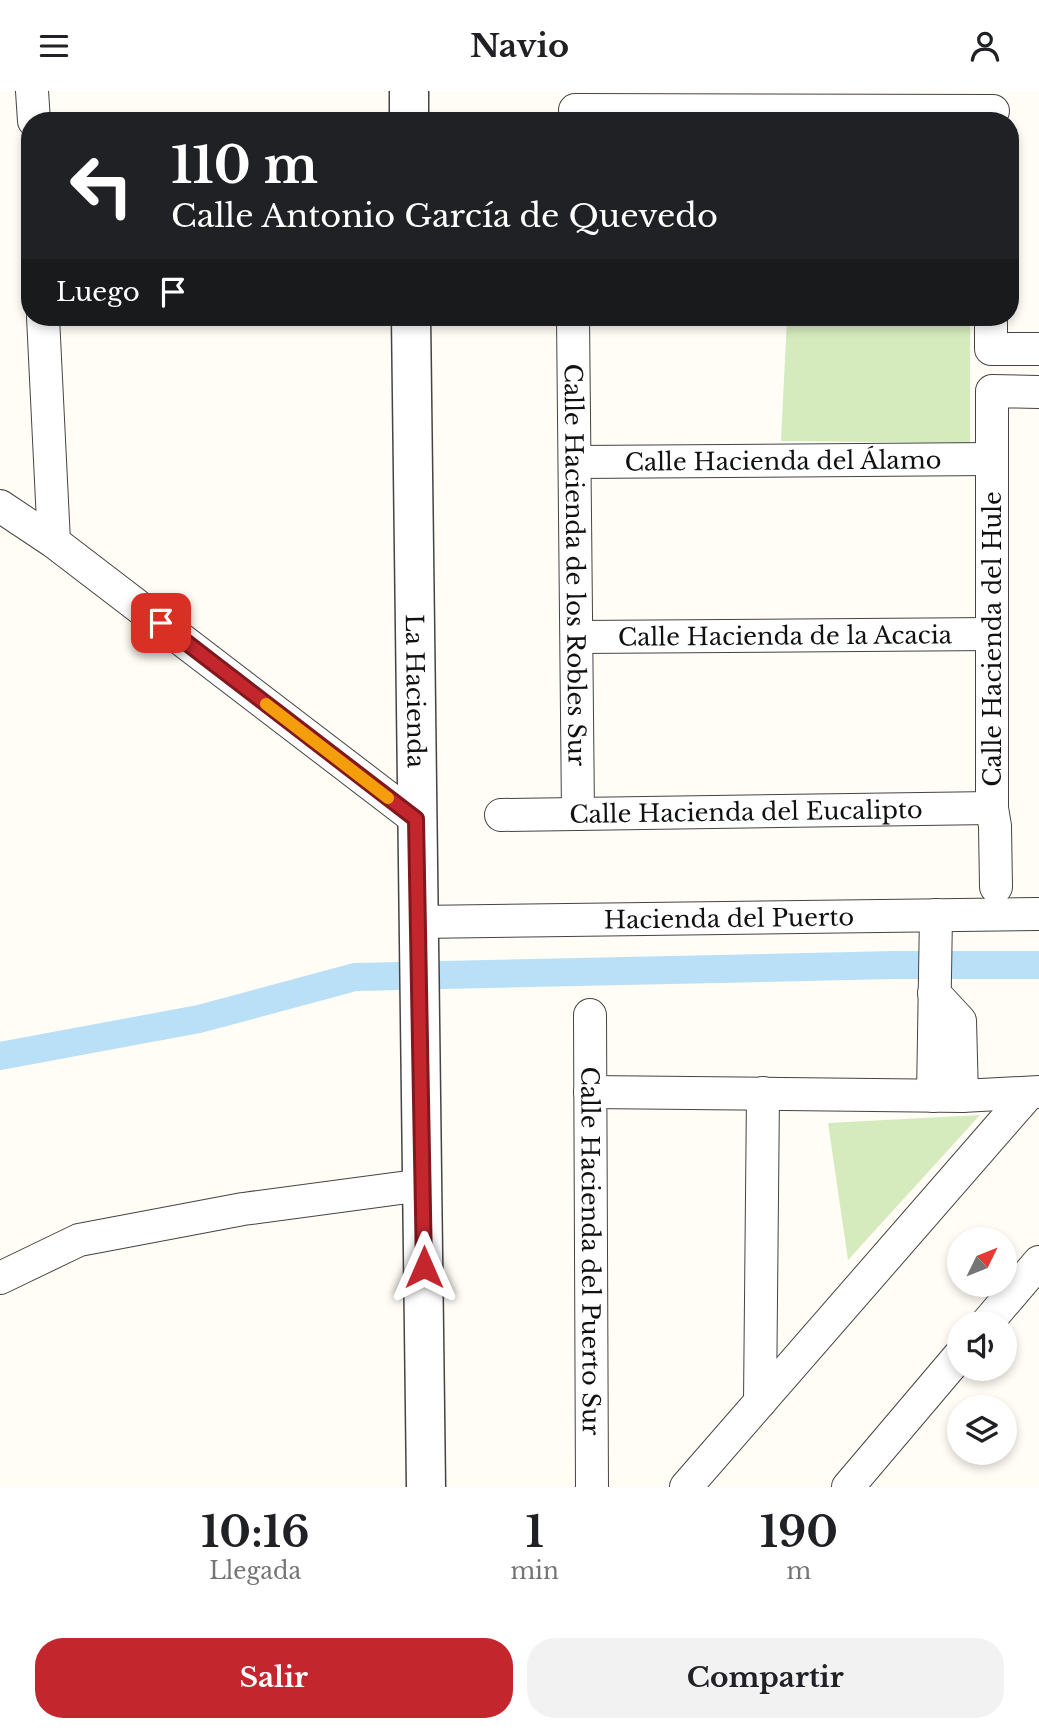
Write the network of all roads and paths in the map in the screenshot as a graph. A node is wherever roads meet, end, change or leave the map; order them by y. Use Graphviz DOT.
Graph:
graph roads {
  1 [pos="32,91"];
  2 [pos="409,91"];
  3 [pos="575,107"];
  4 [pos="993,107"];
  5 [pos="33,112"];
  6 [pos="409,112"];
  7 [pos="43,326"];
  8 [pos="411,326"];
  9 [pos="573,326"];
  10 [pos="991,326"];
  11 [pos="1039,349"];
  12 [pos="1039,392"];
  13 [pos="991,459"];
  14 [pos="577,462"];
  15 [pos="0,506"];
  16 [pos="54,542"];
  17 [pos="992,634"];
  18 [pos="579,637"];
  19 [pos="992,808"];
  20 [pos="578,814"];
  21 [pos="501,815"];
  22 [pos="416,819"];
  23 [pos="996,887"];
  24 [pos="1039,914"];
  25 [pos="936,915"];
  26 [pos="417,923"];
  27 [pos="590,1015"];
  28 [pos="590,1092"];
  29 [pos="1034,1092"];
  30 [pos="763,1093"];
  31 [pos="947,1096"];
  32 [pos="423,1185"];
  33 [pos="1039,1262"];
  34 [pos="0,1278"];
  35 [pos="997,1311"];
  36 [pos="947,1370"];
  37 [pos="760,1402"];
  38 [pos="426,1487"];
  39 [pos="592,1487"];
  40 [pos="686,1487"];
  41 [pos="848,1487"];
  1 -- 5 [label="street"];
  2 -- 6 [label="street"];
  3 -- 4 [label="street"];
  7 -- 16 [label="street"];
  8 -- 22 [label="street, La Hacienda"];
  9 -- 14 [label="street, Calle Hacienda de los Robles Sur"];
  10 -- 11 [label="street"];
  12 -- 13 [label="street, Calle Hacienda del Hule"];
  13 -- 14 [label="street, Calle Hacienda del Álamo"];
  13 -- 17 [label="street, Calle Hacienda del Hule"];
  14 -- 18 [label="street, Calle Hacienda de los Robles Sur"];
  15 -- 16 [label="street"];
  16 -- 22 [label="street"];
  17 -- 18 [label="street, Calle Hacienda de la Acacia"];
  17 -- 19 [label="street, Calle Hacienda del Hule"];
  18 -- 20 [label="street, Calle Hacienda de los Robles Sur"];
  19 -- 20 [label="street, Calle Hacienda del Eucalipto"];
  19 -- 23 [label="street, Calle Hacienda del Hule"];
  20 -- 21 [label="street, Calle Hacienda del Eucalipto"];
  22 -- 26 [label="street, La Hacienda"];
  24 -- 25 [label="street, Hacienda del Puerto"];
  25 -- 26 [label="street, Hacienda del Puerto"];
  25 -- 31 [label="street"];
  26 -- 32 [label="street, La Hacienda"];
  27 -- 28 [label="street, Calle Hacienda del Puerto Sur"];
  28 -- 30 [label="street"];
  28 -- 39 [label="street, Calle Hacienda del Puerto Sur"];
  29 -- 31 [label="street"];
  29 -- 37 [label="street"];
  30 -- 31 [label="street"];
  30 -- 37 [label="street"];
  32 -- 34 [label="street"];
  32 -- 38 [label="street, La Hacienda"];
  33 -- 35 [label="street"];
  36 -- 41 [label="street"];
  37 -- 40 [label="street"];
}
